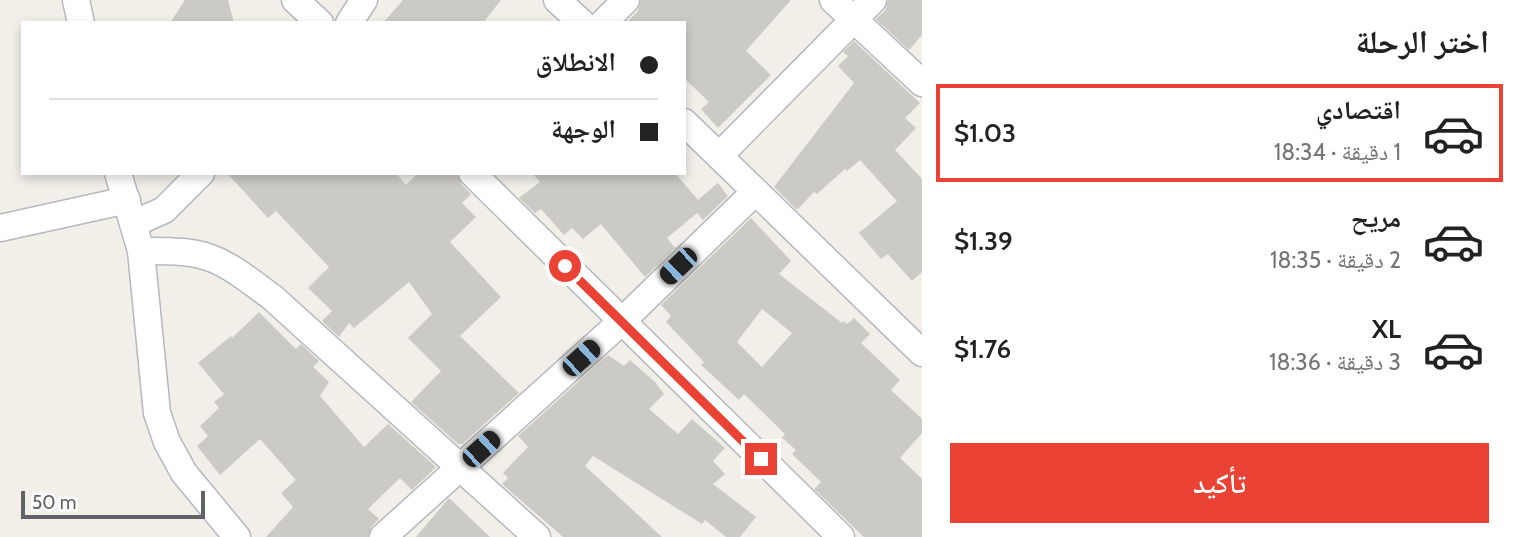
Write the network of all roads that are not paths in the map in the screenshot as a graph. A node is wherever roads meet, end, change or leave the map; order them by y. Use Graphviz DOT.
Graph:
graph roads {
  1 [pos="76,0"];
  2 [pos="295,0"];
  3 [pos="364,0"];
  4 [pos="556,0"];
  5 [pos="626,0"];
  6 [pos="833,0"];
  7 [pos="873,0"];
  8 [pos="854,19"];
  9 [pos="81,21"];
  10 [pos="318,21"];
  11 [pos="350,21"];
  12 [pos="580,21"];
  13 [pos="605,21"];
  14 [pos="922,83"];
  15 [pos="686,124"];
  16 [pos="719,156"];
  17 [pos="119,175"];
  18 [pos="199,175"];
  19 [pos="474,175"];
  20 [pos="755,192"];
  21 [pos="131,212"];
  22 [pos="0,228"];
  23 [pos="141,251"];
  24 [pos="621,322"];
  25 [pos="922,353"];
  26 [pos="460,467"];
  27 [pos="237,537"];
  28 [pos="383,537"];
  29 [pos="537,537"];
  30 [pos="841,537"];
  1 -- 9 [label="street"];
  2 -- 10 [label="street"];
  3 -- 11 [label="street"];
  4 -- 12 [label="street"];
  5 -- 13 [label="street"];
  6 -- 8 [label="street"];
  7 -- 8 [label="street"];
  8 -- 14 [label="street"];
  8 -- 16 [label="street"];
  15 -- 16 [label="street"];
  16 -- 20 [label="street"];
  17 -- 21 [label="street"];
  18 -- 21 [label="street"];
  19 -- 24 [label="street"];
  20 -- 24 [label="street"];
  20 -- 25 [label="street"];
  21 -- 22 [label="street"];
  21 -- 23 [label="street"];
  23 -- 26 [label="street"];
  23 -- 27 [label="street"];
  24 -- 26 [label="street"];
  24 -- 30 [label="street"];
  26 -- 28 [label="street"];
  26 -- 29 [label="street"];
}
